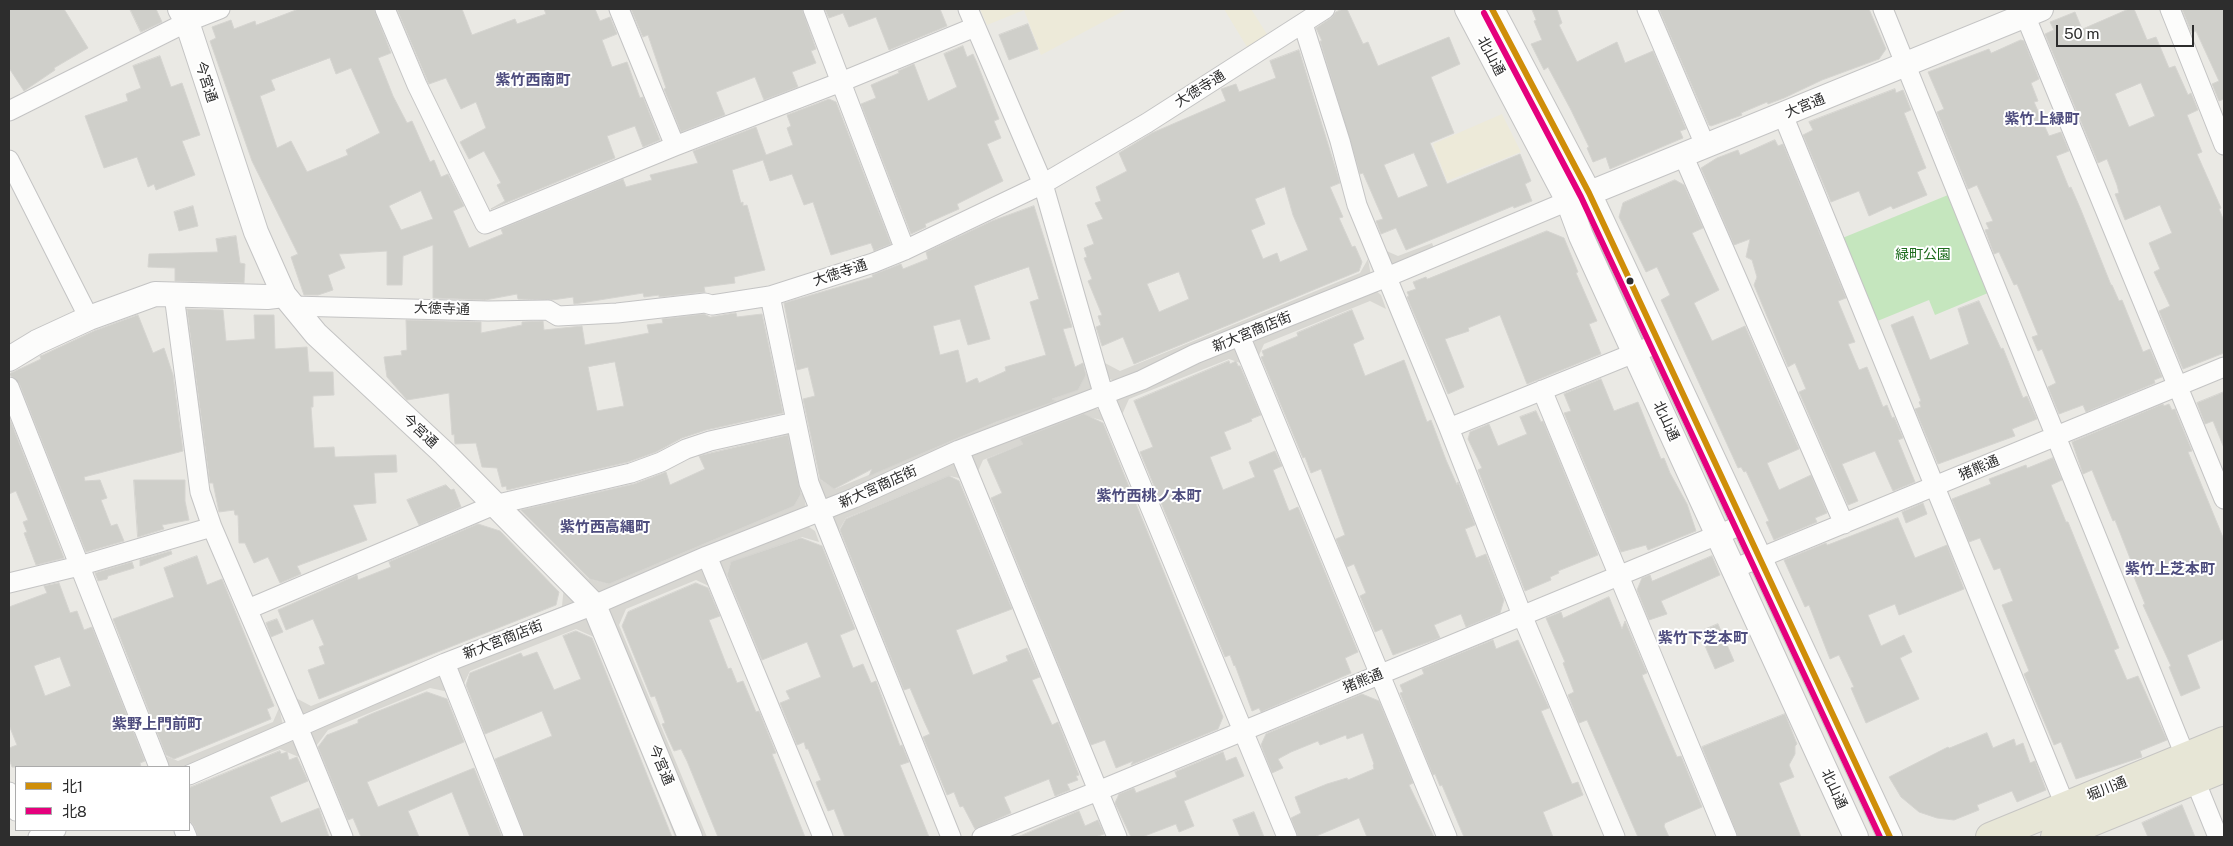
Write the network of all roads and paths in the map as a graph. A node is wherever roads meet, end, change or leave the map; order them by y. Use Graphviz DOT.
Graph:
graph roads {
  1 [pos="220,9"];
  2 [pos="385,9"];
  3 [pos="619,9"];
  4 [pos="813,9"];
  5 [pos="968,9"];
  6 [pos="1325,9"];
  7 [pos="1467,9"];
  8 [pos="1492,9"];
  9 [pos="1647,9"];
  10 [pos="1883,9"];
  11 [pos="2170,9"];
  12 [pos="2023,13"];
  13 [pos="183,15"];
  14 [pos="1303,24"];
  15 [pos="975,27"];
  16 [pos="1906,64"];
  17 [pos="842,82"];
  18 [pos="9,111"];
  19 [pos="1783,115"];
  20 [pos="2224,145"];
  21 [pos="675,146"];
  22 [pos="1705,146"];
  23 [pos="1683,155"];
  24 [pos="9,160"];
  25 [pos="1043,184"];
  26 [pos="1578,197"];
  27 [pos="905,250"];
  28 [pos="1387,278"];
  29 [pos="174,295"];
  30 [pos="770,296"];
  31 [pos="288,300"];
  32 [pos="89,318"];
  33 [pos="1240,336"];
  34 [pos="1659,343"];
  35 [pos="1635,353"];
  36 [pos="9,359"];
  37 [pos="2224,367"];
  38 [pos="2179,386"];
  39 [pos="9,387"];
  40 [pos="1542,390"];
  41 [pos="1103,394"];
  42 [pos="795,422"];
  43 [pos="1449,428"];
  44 [pos="2056,435"];
  45 [pos="959,450"];
  46 [pos="1934,486"];
  47 [pos="2224,499"];
  48 [pos="494,505"];
  49 [pos="819,513"];
  50 [pos="1744,524"];
  51 [pos="1844,524"];
  52 [pos="212,527"];
  53 [pos="1718,536"];
  54 [pos="707,556"];
  55 [pos="1760,558"];
  56 [pos="78,566"];
  57 [pos="1733,570"];
  58 [pos="1620,575"];
  59 [pos="9,583"];
  60 [pos="594,605"];
  61 [pos="248,609"];
  62 [pos="1522,615"];
  63 [pos="1802,647"];
  64 [pos="1774,658"];
  65 [pos="445,663"];
  66 [pos="1378,674"];
  67 [pos="298,727"];
  68 [pos="1243,730"];
  69 [pos="2224,741"];
  70 [pos="158,766"];
  71 [pos="2191,768"];
  72 [pos="2224,768"];
  73 [pos="190,775"];
  74 [pos="1098,791"];
  75 [pos="9,792"];
  76 [pos="15,808"];
  77 [pos="2068,828"];
  78 [pos="53,831"];
  79 [pos="38,837"];
  80 [pos="343,837"];
  81 [pos="514,837"];
  82 [pos="690,837"];
  83 [pos="823,837"];
  84 [pos="951,837"];
  85 [pos="982,837"];
  86 [pos="1117,837"];
  87 [pos="1287,837"];
  88 [pos="1447,837"];
  89 [pos="1615,837"];
  90 [pos="1727,837"];
  91 [pos="1856,837"];
  92 [pos="1890,837"];
  93 [pos="1990,837"];
  94 [pos="2218,837"];
  1 -- 13 [label="street"];
  2 -- 21 [label="street"];
  3 -- 21 [label="street"];
  4 -- 17 [label="street"];
  5 -- 15 [label="street"];
  6 -- 14 [label="street, 大徳寺通"];
  7 -- 26 [label="street, 北山通"];
  8 -- 26 [label="street, 北山通"];
  9 -- 22 [label="street"];
  10 -- 16 [label="street"];
  11 -- 20 [label="street"];
  12 -- 16 [label="street, 大宮通"];
  12 -- 38 [label="street"];
  13 -- 18 [label="street"];
  13 -- 31 [label="street, 今宮通"];
  14 -- 25 [label="street, 大徳寺通"];
  14 -- 28 [label="street"];
  15 -- 17 [label="street"];
  15 -- 25 [label="street"];
  16 -- 19 [label="street, 大宮通"];
  16 -- 44 [label="street"];
  17 -- 21 [label="street"];
  17 -- 27 [label="street"];
  19 -- 22 [label="street, 大宮通"];
  19 -- 46 [label="street"];
  22 -- 23 [label="street, 大宮通"];
  23 -- 26 [label="street, 大宮通"];
  23 -- 51 [label="street"];
  24 -- 32 [label="street"];
  25 -- 27 [label="street, 大徳寺通"];
  25 -- 41 [label="street"];
  26 -- 28 [label="street, 新大宮商店街"];
  26 -- 34 [label="street, 北山通"];
  26 -- 35 [label="street, 北山通"];
  27 -- 30 [label="street, 大徳寺通"];
  28 -- 33 [label="street, 新大宮商店街"];
  28 -- 43 [label="street"];
  29 -- 31 [label="street, 大徳寺通"];
  29 -- 32 [label="street, 大徳寺通"];
  29 -- 52 [label="street"];
  30 -- 31 [label="street, 大徳寺通"];
  30 -- 42 [label="street"];
  31 -- 48 [label="street, 今宮通"];
  32 -- 36 [label="street, 大徳寺通"];
  33 -- 41 [label="street, 新大宮商店街"];
  33 -- 66 [label="street"];
  34 -- 35 [label="street"];
  34 -- 50 [label="street, 北山通"];
  35 -- 40 [label="street"];
  35 -- 53 [label="street, 北山通"];
  37 -- 38 [label="street, 猪熊通"];
  38 -- 44 [label="street, 猪熊通"];
  38 -- 47 [label="street"];
  39 -- 56 [label="street"];
  40 -- 43 [label="street"];
  40 -- 58 [label="street"];
  41 -- 45 [label="street, 新大宮商店街"];
  41 -- 68 [label="street"];
  42 -- 48 [label="street"];
  42 -- 49 [label="street"];
  43 -- 62 [label="street"];
  44 -- 46 [label="street, 猪熊通"];
  44 -- 71 [label="street"];
  45 -- 49 [label="street, 新大宮商店街"];
  45 -- 74 [label="street"];
  46 -- 51 [label="street, 猪熊通"];
  46 -- 77 [label="street"];
  48 -- 60 [label="street, 今宮通"];
  48 -- 61 [label="street"];
  49 -- 54 [label="street, 新大宮商店街"];
  49 -- 84 [label="street"];
  50 -- 53 [label="street, 猪熊通"];
  50 -- 55 [label="street, 北山通"];
  51 -- 55 [label="street, 猪熊通"];
  52 -- 56 [label="street"];
  52 -- 61 [label="street"];
  53 -- 57 [label="street, 北山通"];
  53 -- 58 [label="street, 猪熊通"];
  54 -- 60 [label="street, 新大宮商店街"];
  54 -- 83 [label="street"];
  55 -- 57 [label="street, 猪熊通"];
  55 -- 63 [label="street, 北山通"];
  56 -- 59 [label="street"];
  56 -- 70 [label="street"];
  57 -- 64 [label="street, 北山通"];
  58 -- 62 [label="street, 猪熊通"];
  58 -- 90 [label="street"];
  60 -- 65 [label="street, 新大宮商店街"];
  60 -- 82 [label="street, 今宮通"];
  61 -- 67 [label="street"];
  62 -- 66 [label="street, 猪熊通"];
  62 -- 89 [label="street"];
  63 -- 64 [label="street"];
  63 -- 92 [label="street, 北山通"];
  64 -- 91 [label="street, 北山通"];
  65 -- 67 [label="street, 新大宮商店街"];
  65 -- 81 [label="street"];
  66 -- 68 [label="street, 猪熊通"];
  66 -- 88 [label="street"];
  67 -- 73 [label="street, 新大宮商店街"];
  67 -- 80 [label="street"];
  68 -- 74 [label="street, 猪熊通"];
  68 -- 87 [label="street"];
  69 -- 71 [label="main road, 堀川通"];
  71 -- 72 [label="main road, 堀川通"];
  71 -- 77 [label="main road, 堀川通"];
  71 -- 94 [label="street"];
  74 -- 85 [label="street, 猪熊通"];
  74 -- 86 [label="street"];
  75 -- 76 [label="street"];
  77 -- 93 [label="main road, 堀川通"];
  78 -- 79 [label="street"];
}
